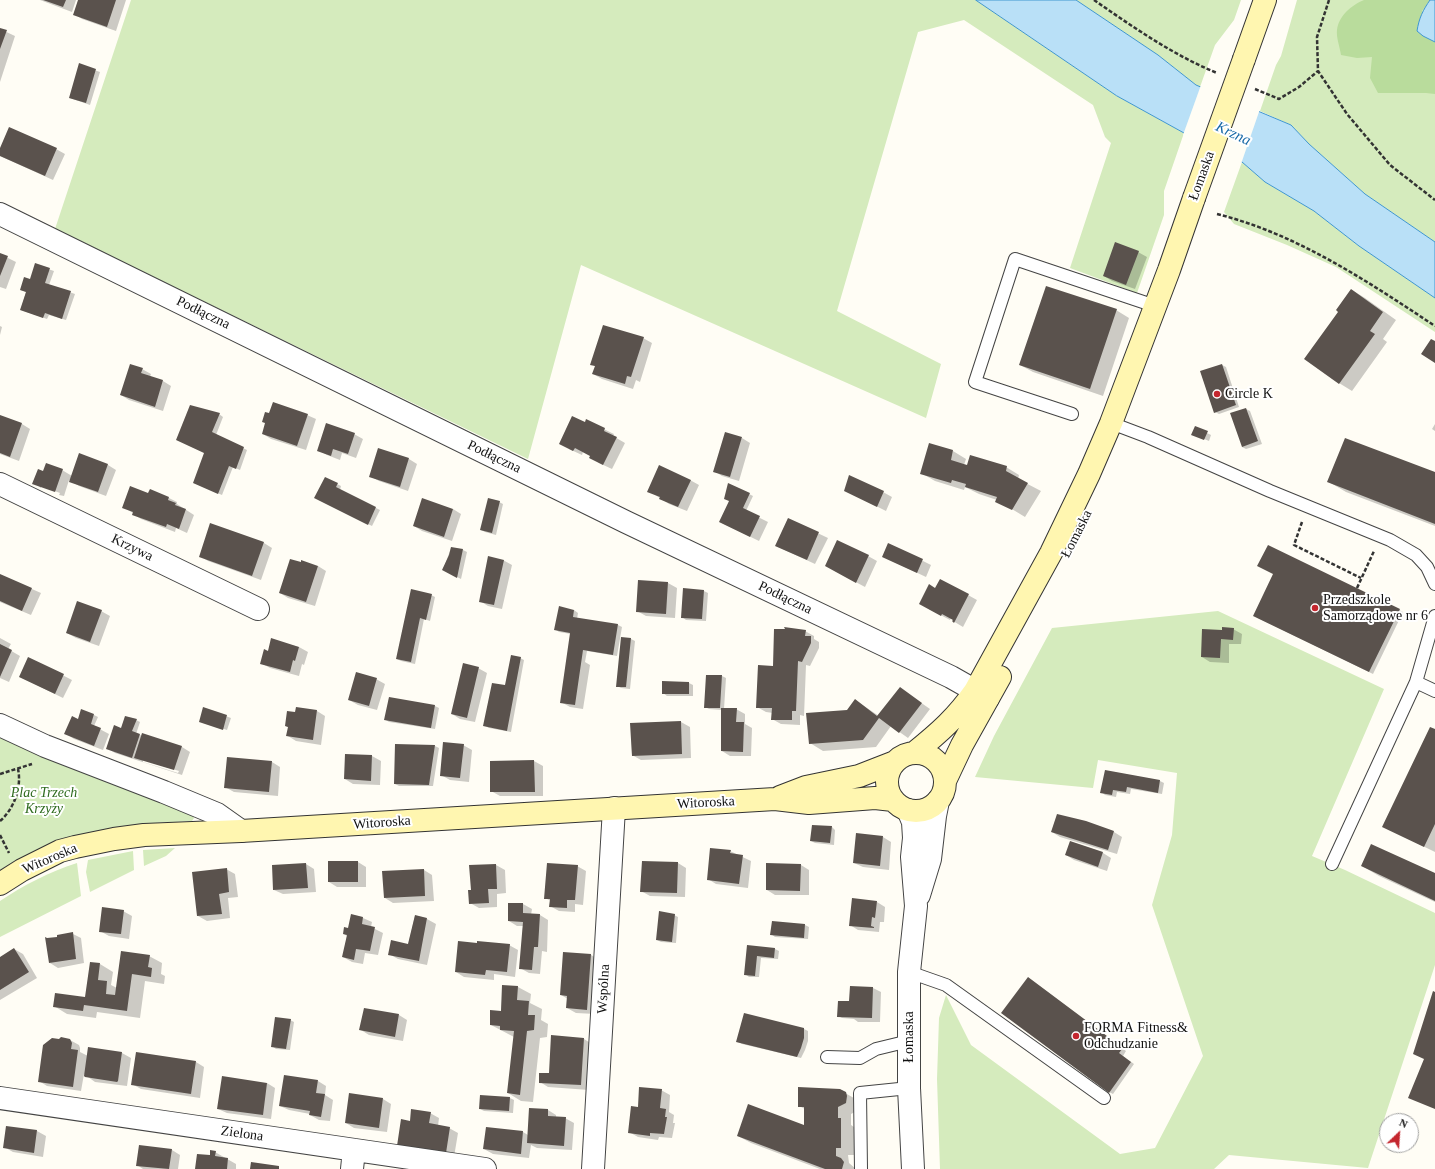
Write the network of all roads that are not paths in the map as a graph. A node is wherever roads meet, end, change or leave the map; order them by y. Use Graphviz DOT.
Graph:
graph roads {
  1 [pos="1265,0"];
  2 [pos="0,214"];
  3 [pos="1169,270"];
  4 [pos="1155,306"];
  5 [pos="1072,414"];
  6 [pos="1117,426"];
  7 [pos="2,491"];
  8 [pos="1435,584"];
  9 [pos="258,609"];
  10 [pos="1435,616"];
  11 [pos="1416,682"];
  12 [pos="1435,691"];
  13 [pos="982,694"];
  14 [pos="0,725"];
  15 [pos="904,757"];
  16 [pos="941,791"];
  17 [pos="775,799"];
  18 [pos="901,805"];
  19 [pos="614,808"];
  20 [pos="241,832"];
  21 [pos="1332,864"];
  22 [pos="0,884"];
  23 [pos="916,906"];
  24 [pos="909,972"];
  25 [pos="909,1041"];
  26 [pos="827,1057"];
  27 [pos="909,1088"];
  28 [pos="0,1098"];
  29 [pos="1104,1098"];
  30 [pos="353,1160"];
  31 [pos="485,1169"];
  32 [pos="593,1169"];
  33 [pos="861,1169"];
  34 [pos="913,1169"];
  1 -- 3 [label="main road, Łomaska, bridge"];
  2 -- 13 [label="street, Podłączna"];
  3 -- 4 [label="main road, Łomaska"];
  3 -- 6 [label="main road, Łomaska"];
  4 -- 5 [label="lane"];
  4 -- 6 [label="main road, Łomaska"];
  6 -- 8 [label="lane"];
  6 -- 13 [label="main road, Łomaska"];
  7 -- 9 [label="street, Krzywa"];
  10 -- 11 [label="lane"];
  11 -- 12 [label="lane"];
  11 -- 21 [label="lane"];
  13 -- 15 [label="main road, Witoroska"];
  13 -- 16 [label="main road, Łomaska"];
  14 -- 20 [label="street"];
  15 -- 16 [label="main road"];
  15 -- 17 [label="main road, Witoroska"];
  15 -- 18 [label="main road, Witoroska"];
  16 -- 18 [label="main road, Witoroska"];
  16 -- 23 [label="street, Łomaska"];
  17 -- 18 [label="main road, Witoroska"];
  17 -- 19 [label="main road, Witoroska"];
  18 -- 23 [label="street, Łomaska"];
  19 -- 20 [label="main road, Witoroska"];
  19 -- 32 [label="street, Wspólna"];
  20 -- 22 [label="main road, Witoroska"];
  23 -- 24 [label="street, Łomaska"];
  24 -- 25 [label="street, Łomaska"];
  24 -- 29 [label="lane"];
  25 -- 26 [label="lane"];
  25 -- 27 [label="street, Łomaska"];
  27 -- 33 [label="lane"];
  27 -- 34 [label="street, Łomaska"];
  28 -- 30 [label="street, Zielona"];
  30 -- 31 [label="street, Zielona"];
}
